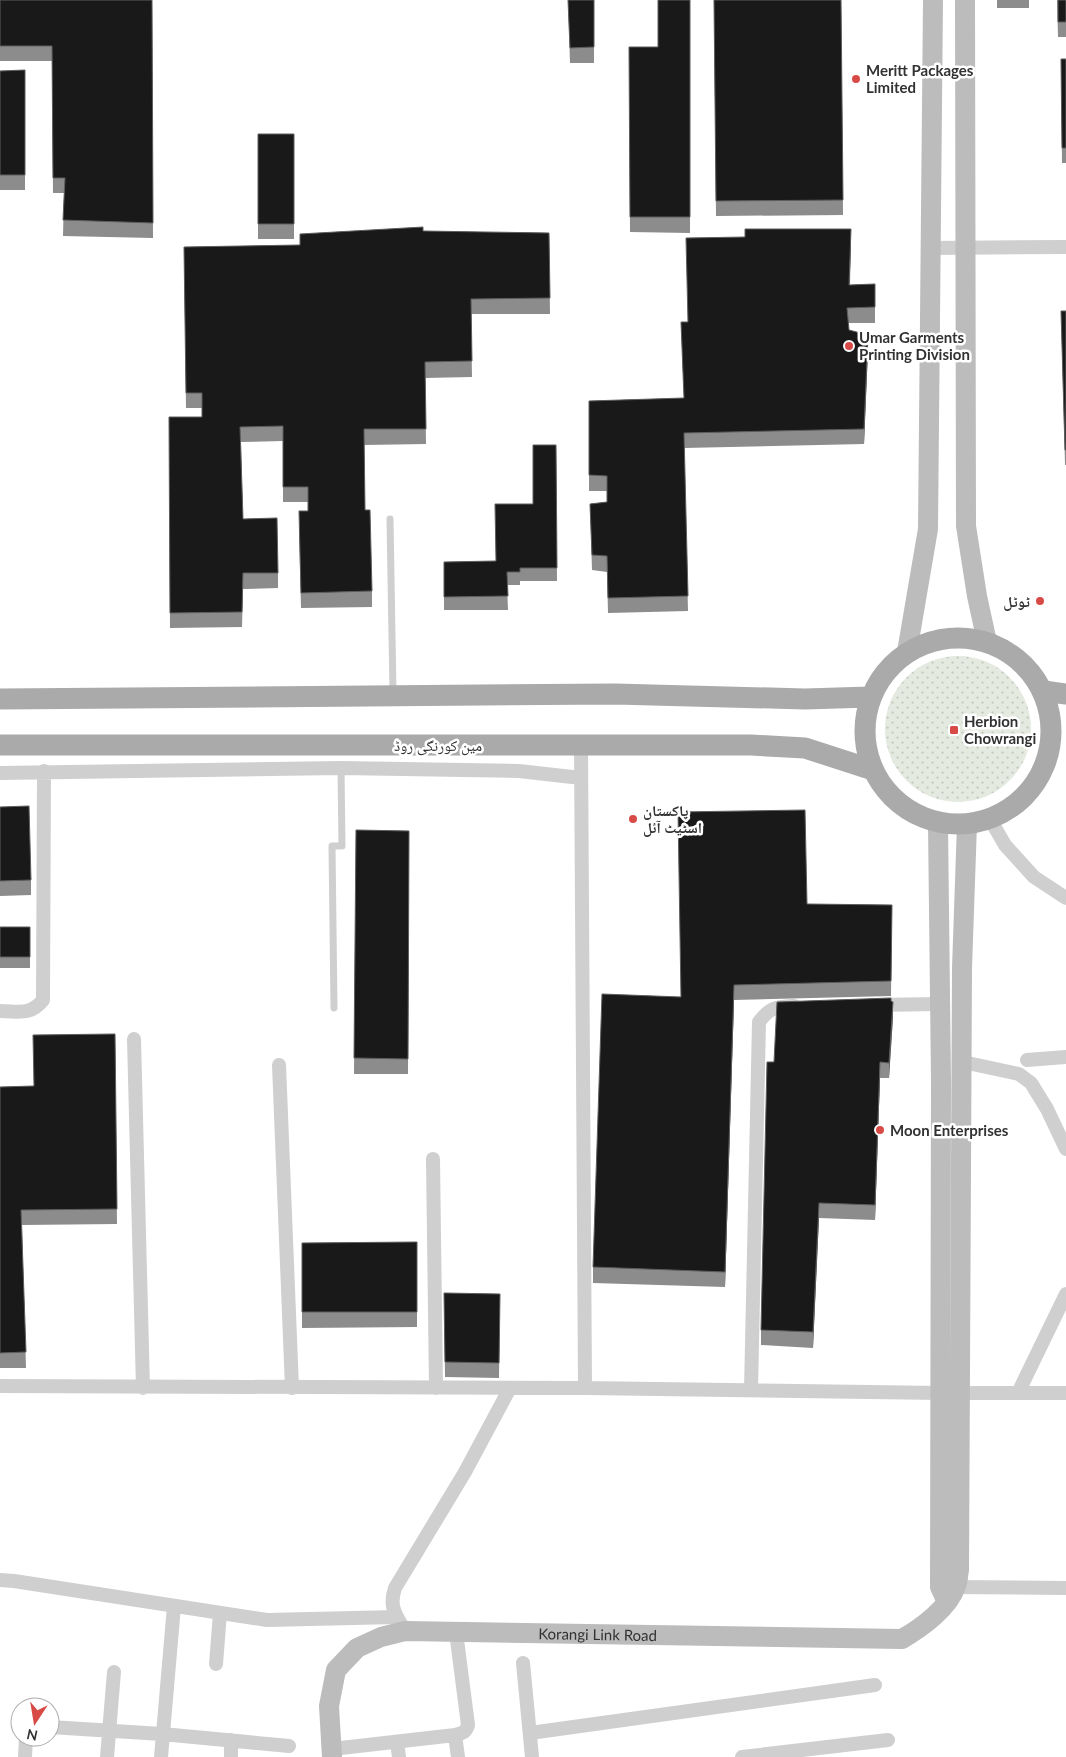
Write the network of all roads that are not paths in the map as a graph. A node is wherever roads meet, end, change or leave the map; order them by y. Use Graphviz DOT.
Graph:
graph roads {
  1 [pos="933,0"];
  2 [pos="966,0"];
  3 [pos="966,247"];
  4 [pos="1066,247"];
  5 [pos="931,248"];
  6 [pos="390,519"];
  7 [pos="987,642"];
  8 [pos="907,652"];
  9 [pos="1058,691"];
  10 [pos="393,696"];
  11 [pos="870,697"];
  12 [pos="0,699"];
  13 [pos="0,745"];
  14 [pos="581,745"];
  15 [pos="1057,758"];
  16 [pos="341,768"];
  17 [pos="873,770"];
  18 [pos="44,771"];
  19 [pos="0,773"];
  20 [pos="581,778"];
  21 [pos="990,820"];
  22 [pos="938,824"];
  23 [pos="967,824"];
  24 [pos="1066,898"];
  25 [pos="939,1004"];
  26 [pos="806,1006"];
  27 [pos="863,1006"];
  28 [pos="334,1008"];
  29 [pos="0,1011"];
  30 [pos="134,1039"];
  31 [pos="1066,1057"];
  32 [pos="1027,1060"];
  33 [pos="963,1062"];
  34 [pos="279,1066"];
  35 [pos="1066,1149"];
  36 [pos="433,1159"];
  37 [pos="1066,1294"];
  38 [pos="0,1386"];
  39 [pos="143,1388"];
  40 [pos="292,1388"];
  41 [pos="436,1388"];
  42 [pos="510,1388"];
  43 [pos="585,1388"];
  44 [pos="751,1390"];
  45 [pos="1018,1393"];
  46 [pos="1066,1393"];
  47 [pos="950,1394"];
  48 [pos="0,1580"];
  49 [pos="1066,1588"];
  50 [pos="948,1592"];
  51 [pos="174,1606"];
  52 [pos="220,1613"];
  53 [pos="401,1624"];
  54 [pos="456,1632"];
  55 [pos="523,1663"];
  56 [pos="216,1664"];
  57 [pos="114,1672"];
  58 [pos="875,1685"];
  59 [pos="60,1728"];
  60 [pos="110,1731"];
  61 [pos="530,1733"];
  62 [pos="162,1734"];
  63 [pos="455,1735"];
  64 [pos="231,1740"];
  65 [pos="888,1740"];
  66 [pos="397,1742"];
  67 [pos="289,1746"];
  68 [pos="332,1753"];
  69 [pos="107,1757"];
  70 [pos="161,1757"];
  71 [pos="230,1757"];
  72 [pos="399,1757"];
  73 [pos="458,1757"];
  74 [pos="532,1757"];
  75 [pos="742,1757"];
  1 -- 5 [label="main road"];
  2 -- 3 [label="main road"];
  3 -- 4 [label="street"];
  3 -- 5 [label="street"];
  3 -- 7 [label="main road"];
  5 -- 8 [label="main road"];
  6 -- 10 [label="lane"];
  7 -- 8 [label="main road"];
  7 -- 9 [label="main road"];
  8 -- 11 [label="main road"];
  9 -- 15 [label="main road"];
  10 -- 11 [label="main road"];
  10 -- 12 [label="main road"];
  11 -- 17 [label="main road"];
  13 -- 14 [label="main road, مین کورنگی روڈ"];
  14 -- 17 [label="main road, مین کورنگی روڈ"];
  14 -- 20 [label="street"];
  15 -- 21 [label="main road"];
  16 -- 18 [label="street"];
  16 -- 20 [label="street"];
  16 -- 28 [label="lane"];
  17 -- 22 [label="main road"];
  18 -- 19 [label="street"];
  18 -- 29 [label="street"];
  20 -- 43 [label="street"];
  21 -- 23 [label="main road"];
  21 -- 24 [label="street"];
  22 -- 23 [label="main road"];
  22 -- 25 [label="main road"];
  23 -- 33 [label="main road"];
  25 -- 27 [label="street"];
  25 -- 47 [label="main road"];
  26 -- 44 [label="street"];
  30 -- 39 [label="street"];
  31 -- 32 [label="street"];
  33 -- 35 [label="street"];
  33 -- 47 [label="main road"];
  34 -- 40 [label="street"];
  36 -- 41 [label="street"];
  37 -- 45 [label="street"];
  38 -- 39 [label="street"];
  39 -- 40 [label="street"];
  40 -- 41 [label="street"];
  41 -- 42 [label="street"];
  42 -- 43 [label="street"];
  42 -- 53 [label="street"];
  43 -- 44 [label="street"];
  44 -- 47 [label="street"];
  45 -- 46 [label="street"];
  45 -- 47 [label="street"];
  47 -- 50 [label="main road"];
  48 -- 51 [label="street"];
  49 -- 50 [label="street"];
  50 -- 54 [label="main road, Korangi Link Road"];
  51 -- 52 [label="street"];
  51 -- 62 [label="street"];
  52 -- 53 [label="street"];
  52 -- 56 [label="street"];
  53 -- 54 [label="main road, Korangi Link Road"];
  53 -- 68 [label="main road, Korangi Link Road"];
  54 -- 63 [label="street"];
  55 -- 61 [label="street"];
  57 -- 60 [label="street"];
  58 -- 61 [label="street"];
  59 -- 60 [label="street"];
  60 -- 62 [label="street"];
  60 -- 69 [label="street"];
  61 -- 74 [label="street"];
  62 -- 64 [label="street"];
  62 -- 70 [label="street"];
  63 -- 66 [label="street"];
  63 -- 73 [label="street"];
  64 -- 67 [label="street"];
  64 -- 71 [label="street"];
  65 -- 75 [label="street"];
  66 -- 68 [label="street"];
  66 -- 72 [label="street"];
}
